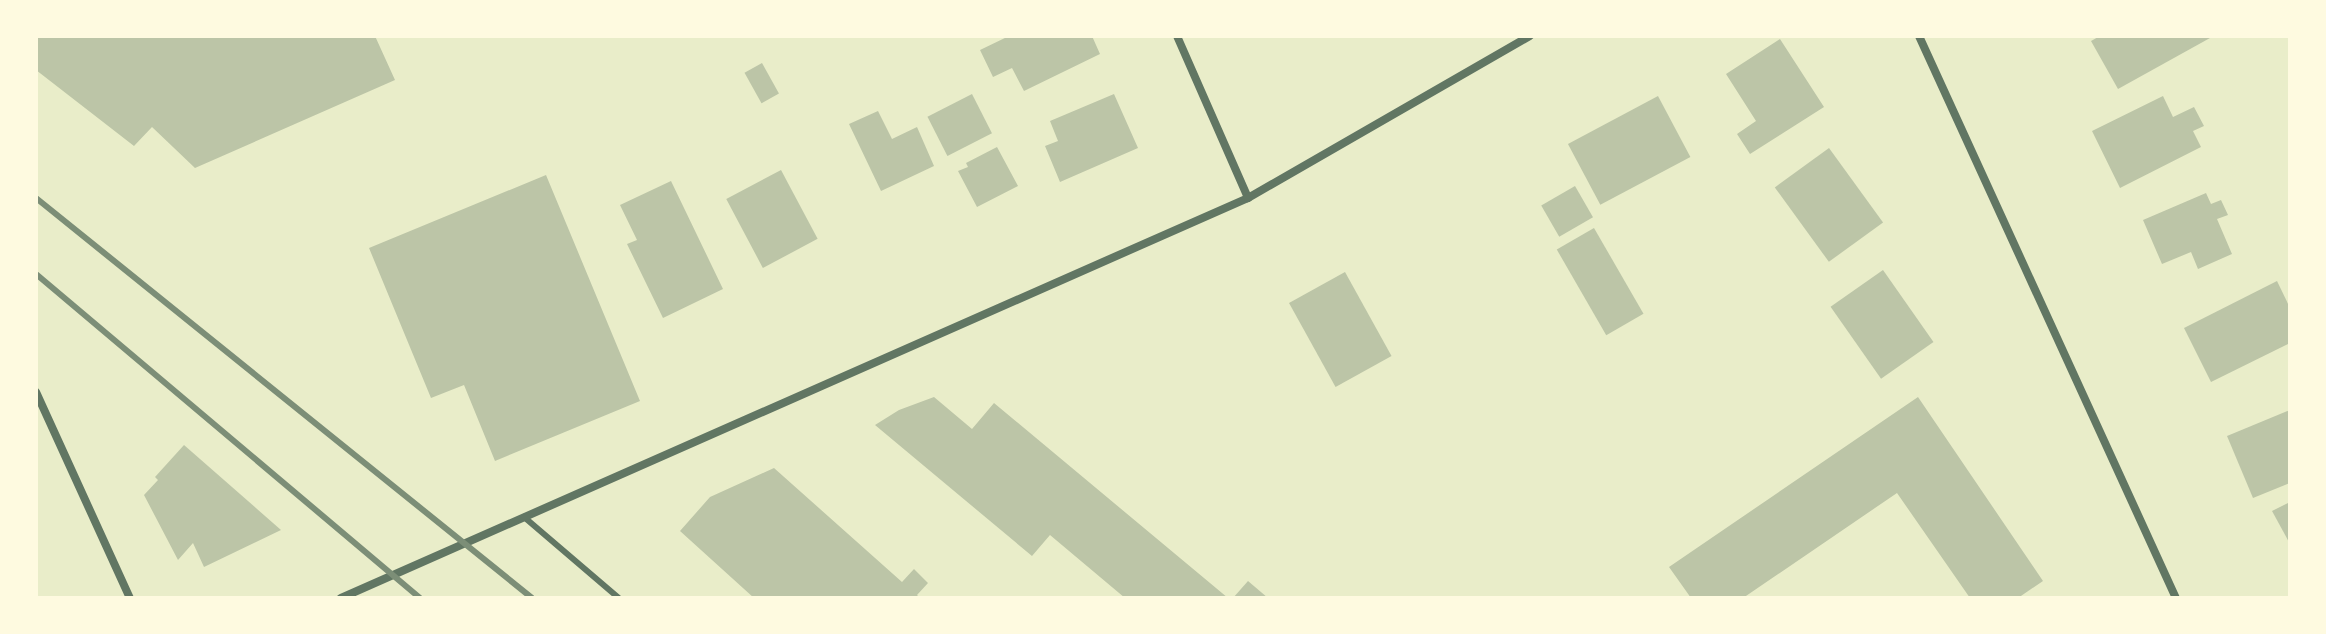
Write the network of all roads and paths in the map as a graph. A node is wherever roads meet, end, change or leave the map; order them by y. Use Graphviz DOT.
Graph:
graph roads {
  1 [pos="1177,36"];
  2 [pos="1530,36"];
  3 [pos="1919,36"];
  4 [pos="1248,198"];
  5 [pos="36,392"];
  6 [pos="524,517"];
  7 [pos="130,598"];
  8 [pos="341,598"];
  9 [pos="619,598"];
  10 [pos="2176,598"];
  1 -- 4 [label="street"];
  2 -- 4 [label="street"];
  3 -- 10 [label="street"];
  4 -- 6 [label="street"];
  5 -- 7 [label="street"];
  6 -- 8 [label="street"];
  6 -- 9 [label="lane"];
}
